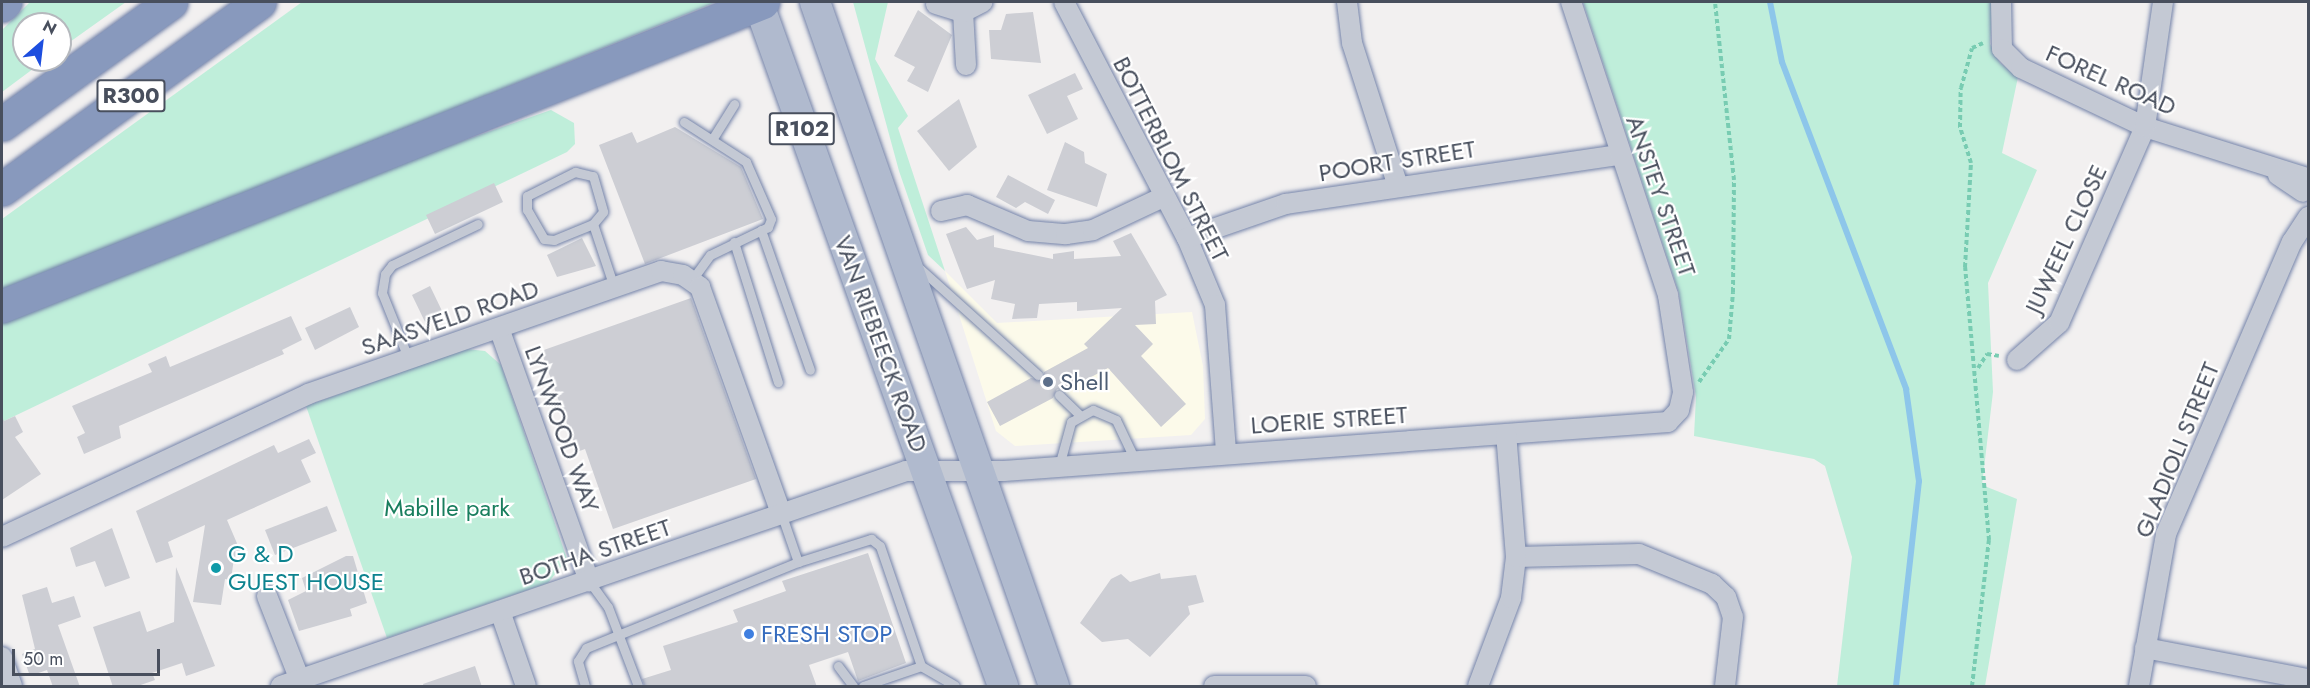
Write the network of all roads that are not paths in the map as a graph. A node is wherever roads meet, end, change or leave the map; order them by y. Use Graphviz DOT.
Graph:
graph roads {
  1 [pos="5,2"];
  2 [pos="171,2"];
  3 [pos="259,2"];
  4 [pos="814,2"];
  5 [pos="982,2"];
  6 [pos="1064,2"];
  7 [pos="1347,2"];
  8 [pos="1571,2"];
  9 [pos="2001,2"];
  10 [pos="2163,2"];
  11 [pos="760,3"];
  12 [pos="936,4"];
  13 [pos="2,5"];
  14 [pos="963,12"];
  15 [pos="966,64"];
  16 [pos="734,104"];
  17 [pos="684,122"];
  18 [pos="2,124"];
  19 [pos="2145,128"];
  20 [pos="713,138"];
  21 [pos="1619,155"];
  22 [pos="1398,186"];
  23 [pos="2306,188"];
  24 [pos="2,189"];
  25 [pos="1163,197"];
  26 [pos="941,211"];
  27 [pos="2308,217"];
  28 [pos="593,224"];
  29 [pos="477,225"];
  30 [pos="761,230"];
  31 [pos="1187,238"];
  32 [pos="734,242"];
  33 [pos="2292,242"];
  34 [pos="906,256"];
  35 [pos="692,280"];
  36 [pos="614,287"];
  37 [pos="2,306"];
  38 [pos="499,328"];
  39 [pos="409,360"];
  40 [pos="2017,360"];
  41 [pos="810,370"];
  42 [pos="1038,375"];
  43 [pos="778,382"];
  44 [pos="1059,394"];
  45 [pos="1681,401"];
  46 [pos="1079,414"];
  47 [pos="1506,434"];
  48 [pos="1226,452"];
  49 [pos="1135,460"];
  50 [pos="1059,466"];
  51 [pos="927,468"];
  52 [pos="977,469"];
  53 [pos="781,513"];
  54 [pos="2,537"];
  55 [pos="1516,556"];
  56 [pos="798,562"];
  57 [pos="589,581"];
  58 [pos="267,596"];
  59 [pos="500,611"];
  60 [pos="621,637"];
  61 [pos="2145,648"];
  62 [pos="2,657"];
  63 [pos="838,666"];
  64 [pos="921,666"];
  65 [pos="2308,679"];
  66 [pos="300,680"];
  67 [pos="1214,686"];
  68 [pos="12,687"];
  69 [pos="281,687"];
  70 [pos="526,687"];
  71 [pos="585,687"];
  72 [pos="638,687"];
  73 [pos="853,687"];
  74 [pos="863,687"];
  75 [pos="955,687"];
  76 [pos="1003,687"];
  77 [pos="1054,687"];
  78 [pos="1306,687"];
  79 [pos="1478,687"];
  80 [pos="1725,687"];
  81 [pos="2139,687"];
  1 -- 13 [label="highway"];
  2 -- 18 [label="highway, R300"];
  3 -- 24 [label="highway, R300"];
  4 -- 34 [label="main road, VAN RIEBEECK ROAD / R102"];
  5 -- 14 [label="street"];
  6 -- 25 [label="street, BOTTERBLOM STREET"];
  7 -- 22 [label="street"];
  8 -- 21 [label="street, ANSTEY STREET"];
  9 -- 19 [label="street, FOREL ROAD"];
  10 -- 19 [label="street, JUWEEL CLOSE"];
  11 -- 37 [label="highway"];
  11 -- 51 [label="main road, VAN RIEBEECK ROAD / R102"];
  12 -- 14 [label="street"];
  14 -- 15 [label="street"];
  16 -- 20 [label="lane"];
  17 -- 20 [label="lane"];
  19 -- 23 [label="street, FOREL ROAD"];
  19 -- 40 [label="street, JUWEEL CLOSE"];
  20 -- 30 [label="lane"];
  21 -- 22 [label="street, POORT STREET"];
  21 -- 45 [label="street, ANSTEY STREET"];
  22 -- 31 [label="street, POORT STREET"];
  23 -- 33 [label="street, GLADIOLI STREET"];
  25 -- 26 [label="street"];
  25 -- 31 [label="street, BOTTERBLOM STREET"];
  27 -- 33 [label="street, GLADIOLI STREET"];
  28 -- 28 [label="lane"];
  28 -- 36 [label="lane"];
  29 -- 39 [label="lane"];
  30 -- 32 [label="lane"];
  30 -- 41 [label="lane"];
  31 -- 48 [label="street, BOTTERBLOM STREET"];
  32 -- 35 [label="lane"];
  32 -- 43 [label="lane"];
  33 -- 61 [label="street, GLADIOLI STREET"];
  34 -- 42 [label="lane"];
  34 -- 52 [label="main road, VAN RIEBEECK ROAD / R102"];
  35 -- 36 [label="street, SAASVELD ROAD"];
  35 -- 53 [label="street"];
  36 -- 38 [label="street, SAASVELD ROAD"];
  38 -- 39 [label="street, SAASVELD ROAD"];
  38 -- 57 [label="street, LYNWOOD WAY"];
  39 -- 54 [label="street, SAASVELD ROAD"];
  44 -- 46 [label="lane"];
  45 -- 47 [label="street, LOERIE STREET"];
  46 -- 49 [label="lane"];
  46 -- 50 [label="lane"];
  47 -- 48 [label="street, LOERIE STREET"];
  47 -- 55 [label="street"];
  48 -- 49 [label="street, LOERIE STREET"];
  49 -- 50 [label="street, LOERIE STREET"];
  50 -- 52 [label="street, LOERIE STREET"];
  51 -- 52 [label="street, LOERIE STREET"];
  51 -- 53 [label="street, BOTHA STREET"];
  51 -- 76 [label="main road, VAN RIEBEECK ROAD / R102"];
  52 -- 77 [label="main road, VAN RIEBEECK ROAD / R102"];
  53 -- 56 [label="lane"];
  53 -- 57 [label="street, BOTHA STREET"];
  55 -- 79 [label="street"];
  55 -- 80 [label="street"];
  56 -- 60 [label="lane"];
  56 -- 64 [label="lane"];
  57 -- 59 [label="street, BOTHA STREET"];
  57 -- 60 [label="lane"];
  58 -- 66 [label="street"];
  59 -- 66 [label="street, BOTHA STREET"];
  59 -- 70 [label="street"];
  60 -- 71 [label="lane"];
  60 -- 72 [label="lane"];
  61 -- 65 [label="street"];
  61 -- 81 [label="street, GLADIOLI STREET"];
  62 -- 68 [label="street"];
  63 -- 73 [label="lane"];
  64 -- 74 [label="lane"];
  64 -- 75 [label="lane"];
  66 -- 69 [label="street, BOTHA STREET"];
  67 -- 78 [label="street"];
}
